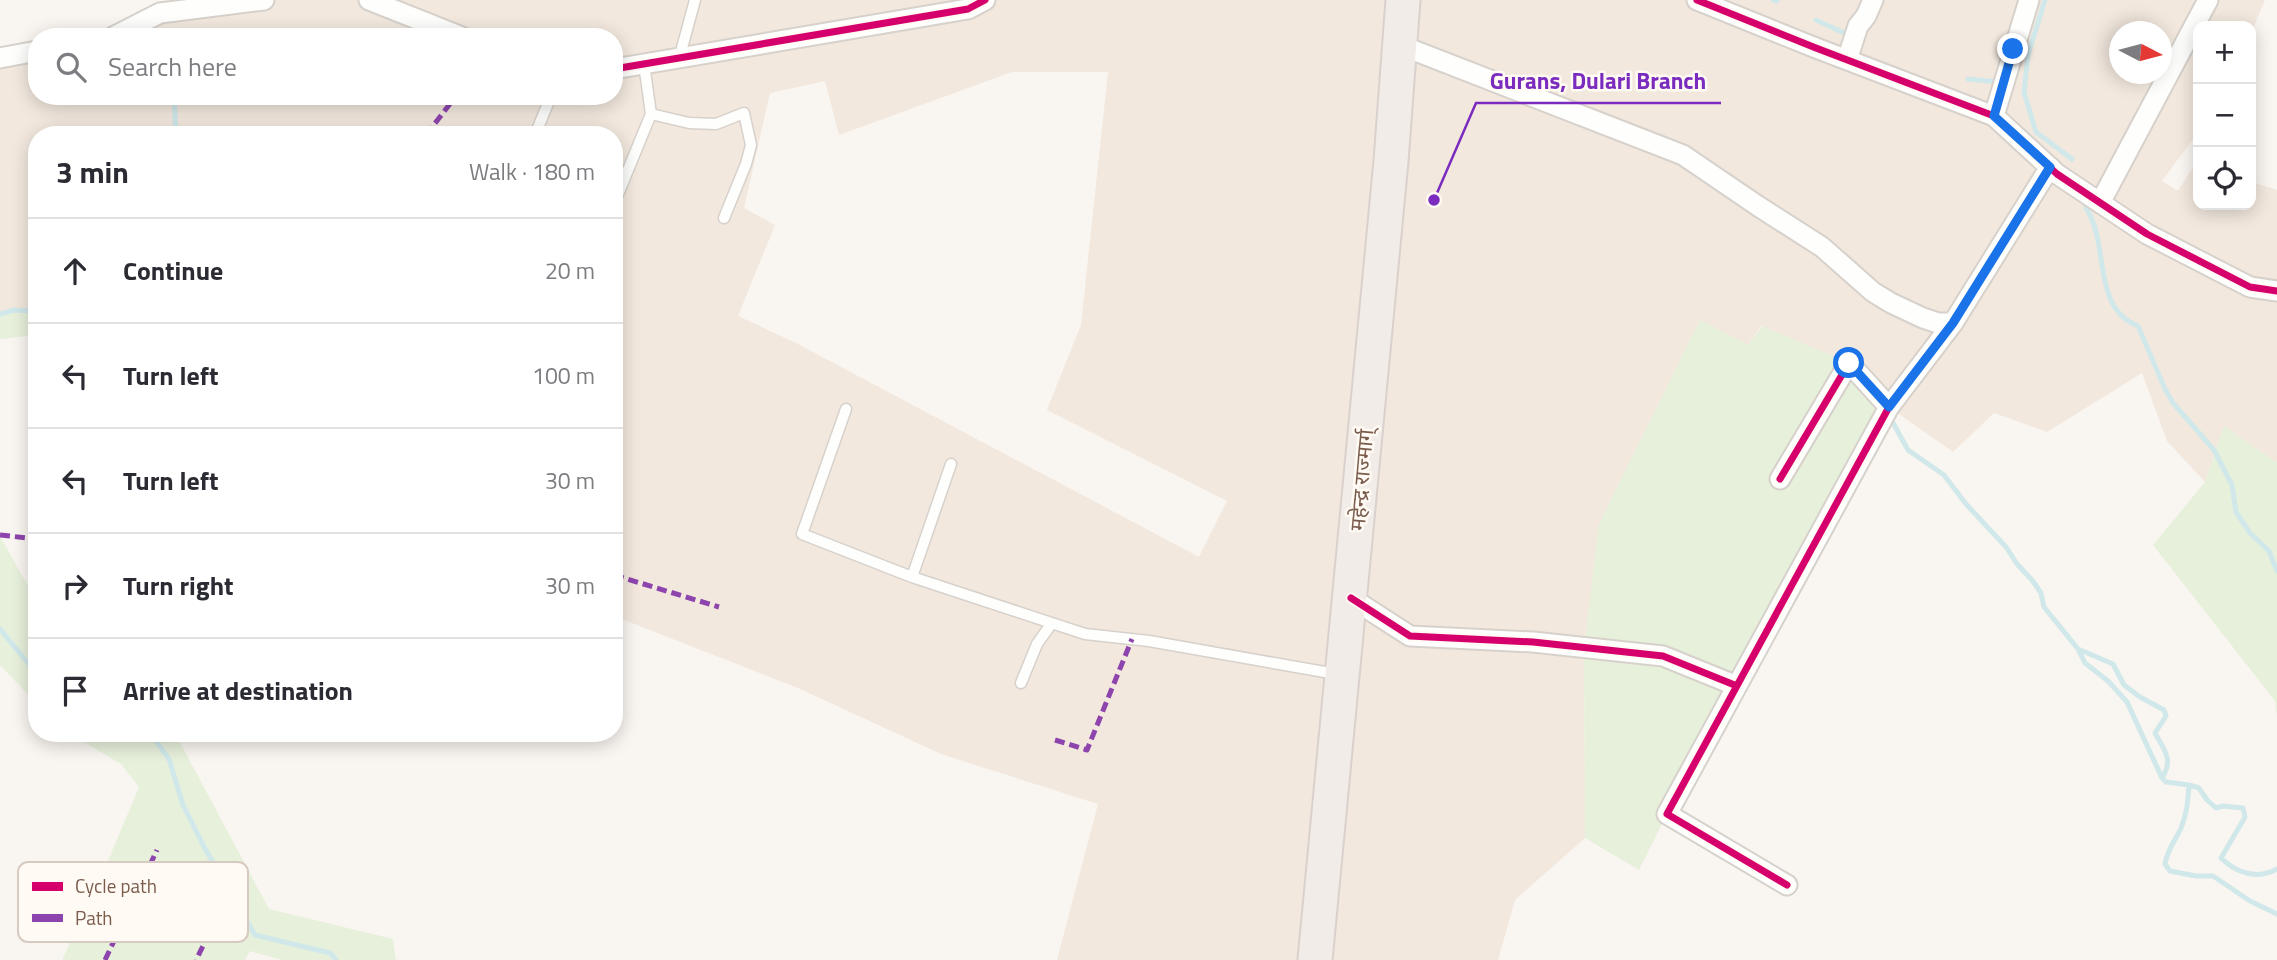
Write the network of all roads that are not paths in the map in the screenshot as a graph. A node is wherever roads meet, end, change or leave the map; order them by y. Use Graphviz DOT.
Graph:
graph roads {
  1 [pos="264,0"];
  2 [pos="369,0"];
  3 [pos="695,0"];
  4 [pos="985,0"];
  5 [pos="1403,0"];
  6 [pos="1697,0"];
  7 [pos="1873,0"];
  8 [pos="2029,0"];
  9 [pos="2207,0"];
  10 [pos="131,28"];
  11 [pos="439,28"];
  12 [pos="1400,45"];
  13 [pos="28,53"];
  14 [pos="0,58"];
  15 [pos="679,59"];
  16 [pos="1847,60"];
  17 [pos="644,64"];
  18 [pos="623,68"];
  19 [pos="547,105"];
  20 [pos="652,114"];
  21 [pos="1994,116"];
  22 [pos="539,126"];
  23 [pos="2050,167"];
  24 [pos="623,183"];
  25 [pos="2100,203"];
  26 [pos="724,218"];
  27 [pos="2277,291"];
  28 [pos="1953,323"];
  29 [pos="1889,407"];
  30 [pos="846,409"];
  31 [pos="951,464"];
  32 [pos="1780,479"];
  33 [pos="912,577"];
  34 [pos="1351,598"];
  35 [pos="1052,623"];
  36 [pos="1344,675"];
  37 [pos="1020,682"];
  38 [pos="1737,686"];
  39 [pos="1787,885"];
  40 [pos="1315,960"];
  1 -- 10 [label="street"];
  2 -- 11 [label="street"];
  3 -- 15 [label="lane"];
  4 -- 15 [label="street"];
  5 -- 12 [label="highway, महेन्द्र राज्मार्ग्"];
  6 -- 16 [label="street"];
  7 -- 16 [label="street"];
  8 -- 21 [label="street"];
  9 -- 25 [label="street"];
  12 -- 28 [label="street"];
  12 -- 34 [label="highway, महेन्द्र राज्मार्ग्"];
  13 -- 14 [label="street"];
  15 -- 17 [label="street"];
  16 -- 21 [label="street"];
  17 -- 18 [label="street"];
  17 -- 20 [label="lane"];
  19 -- 22 [label="lane"];
  20 -- 24 [label="lane"];
  20 -- 26 [label="lane"];
  21 -- 23 [label="street"];
  23 -- 25 [label="street"];
  23 -- 28 [label="street"];
  25 -- 27 [label="street"];
  28 -- 29 [label="street"];
  29 -- 32 [label="street"];
  29 -- 38 [label="street"];
  30 -- 33 [label="lane"];
  31 -- 33 [label="lane"];
  33 -- 35 [label="lane"];
  34 -- 36 [label="highway, महेन्द्र राज्मार्ग्"];
  34 -- 38 [label="street"];
  35 -- 36 [label="lane"];
  35 -- 37 [label="lane"];
  36 -- 40 [label="highway, महेन्द्र राज्मार्ग्"];
  38 -- 39 [label="street"];
}
